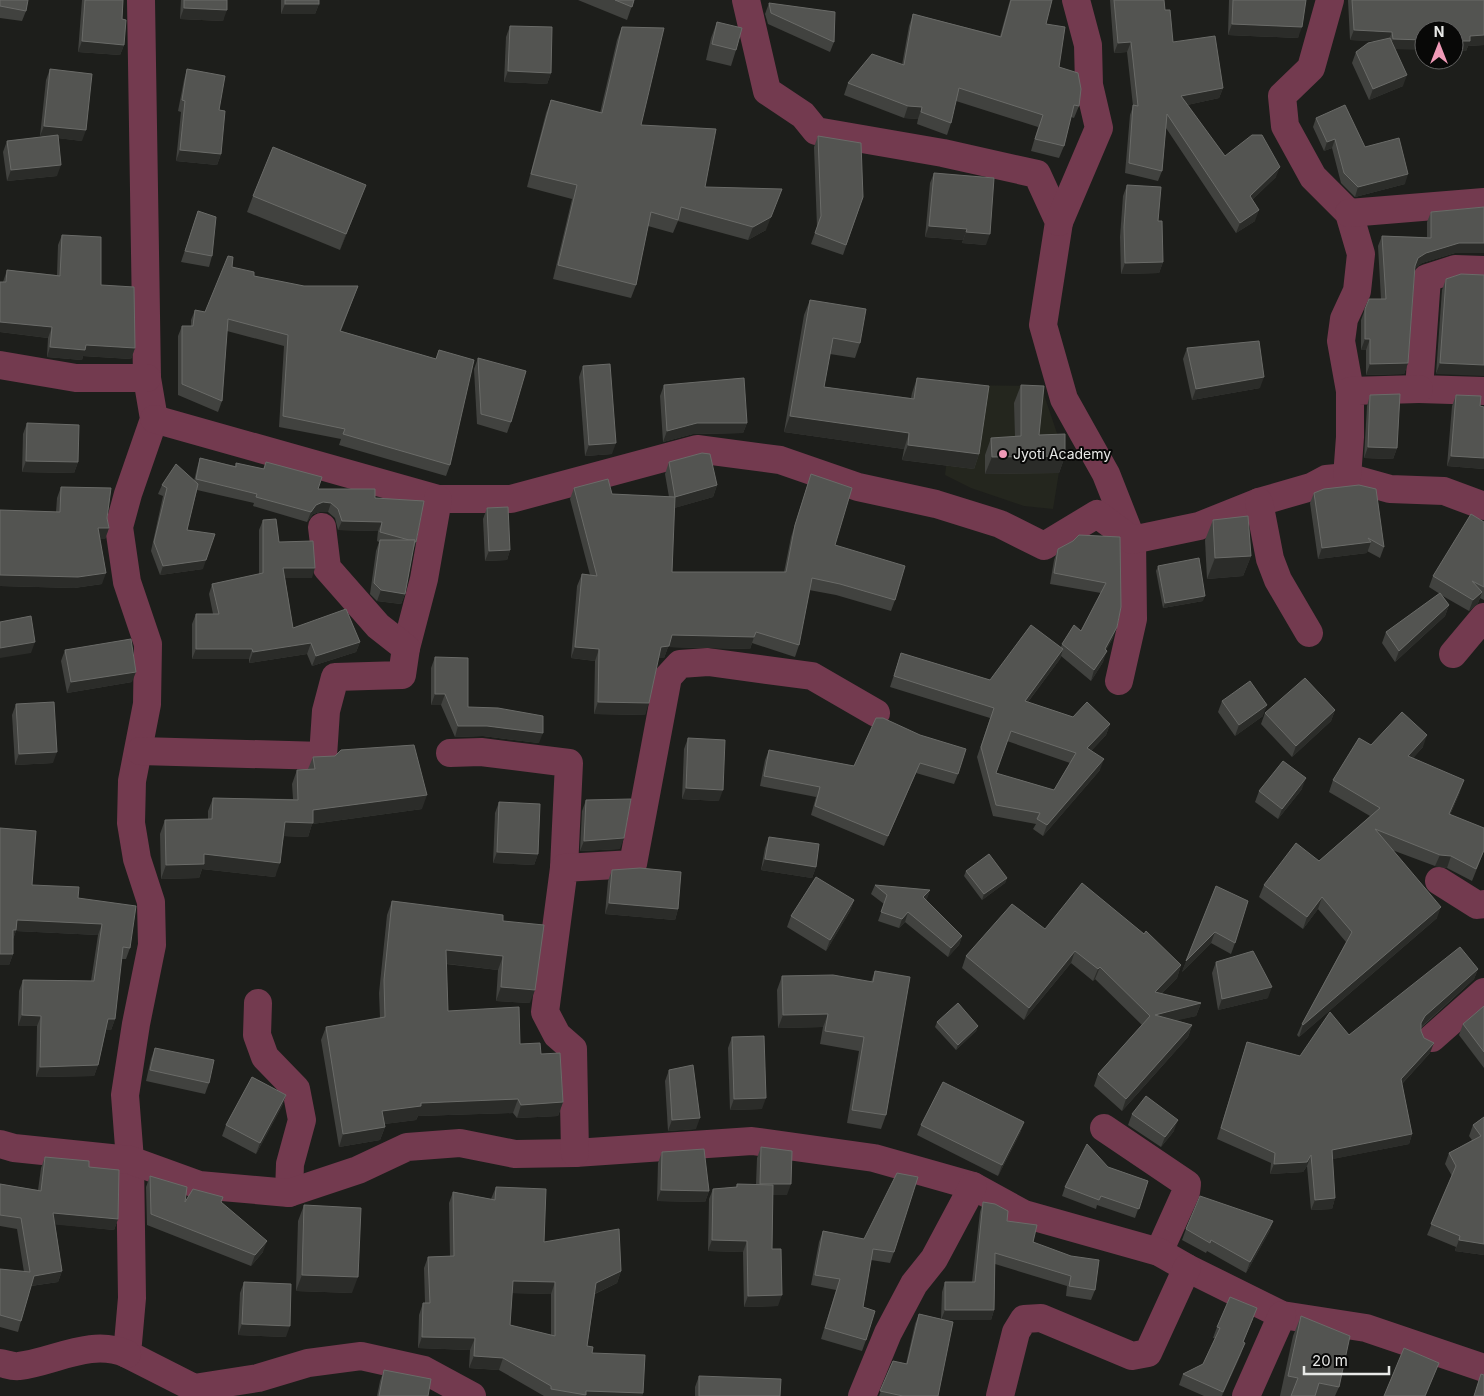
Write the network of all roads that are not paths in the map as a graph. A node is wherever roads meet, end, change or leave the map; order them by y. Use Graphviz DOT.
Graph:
graph roads {
  1 [pos="141,0"];
  2 [pos="746,0"];
  3 [pos="1076,0"];
  4 [pos="1330,0"];
  5 [pos="1484,202"];
  6 [pos="1350,213"];
  7 [pos="1059,222"];
  8 [pos="1484,270"];
  9 [pos="0,365"];
  10 [pos="148,378"];
  11 [pos="1420,389"];
  12 [pos="1350,390"];
  13 [pos="1484,391"];
  14 [pos="154,419"];
  15 [pos="1346,477"];
  16 [pos="438,499"];
  17 [pos="1258,502"];
  18 [pos="1484,506"];
  19 [pos="322,527"];
  20 [pos="1132,540"];
  21 [pos="1484,617"];
  22 [pos="1309,633"];
  23 [pos="406,648"];
  24 [pos="1453,654"];
  25 [pos="1120,681"];
  26 [pos="876,714"];
  27 [pos="140,751"];
  28 [pos="450,754"];
  29 [pos="564,868"];
  30 [pos="1439,881"];
  31 [pos="1484,904"];
  32 [pos="1484,992"];
  33 [pos="258,1004"];
  34 [pos="1432,1038"];
  35 [pos="1104,1128"];
  36 [pos="0,1144"];
  37 [pos="575,1153"];
  38 [pos="130,1160"];
  39 [pos="973,1186"];
  40 [pos="289,1193"];
  41 [pos="1159,1252"];
  42 [pos="1187,1268"];
  43 [pos="1282,1315"];
  44 [pos="127,1354"];
  45 [pos="0,1363"];
  46 [pos="1484,1368"];
  47 [pos="445,1389"];
  48 [pos="472,1396"];
  49 [pos="862,1396"];
  50 [pos="1000,1396"];
  51 [pos="1246,1396"];
  1 -- 10 [label="street"];
  2 -- 7 [label="street"];
  3 -- 7 [label="street"];
  4 -- 6 [label="street"];
  5 -- 6 [label="street"];
  6 -- 12 [label="street"];
  7 -- 20 [label="street"];
  8 -- 11 [label="street"];
  9 -- 10 [label="street"];
  10 -- 14 [label="street"];
  11 -- 12 [label="street"];
  11 -- 13 [label="street"];
  12 -- 15 [label="street"];
  14 -- 16 [label="street"];
  14 -- 27 [label="street"];
  15 -- 17 [label="street"];
  15 -- 18 [label="street"];
  16 -- 20 [label="street"];
  16 -- 23 [label="street"];
  17 -- 20 [label="street"];
  17 -- 22 [label="street"];
  19 -- 23 [label="street"];
  20 -- 25 [label="street"];
  21 -- 24 [label="street"];
  23 -- 27 [label="street"];
  26 -- 29 [label="street"];
  27 -- 38 [label="street"];
  28 -- 29 [label="street"];
  29 -- 37 [label="street"];
  30 -- 31 [label="street"];
  32 -- 34 [label="street"];
  33 -- 40 [label="street"];
  35 -- 41 [label="street"];
  36 -- 38 [label="street"];
  37 -- 39 [label="street"];
  37 -- 40 [label="street"];
  38 -- 40 [label="street"];
  38 -- 44 [label="street"];
  39 -- 41 [label="street"];
  39 -- 49 [label="street"];
  41 -- 42 [label="street"];
  42 -- 43 [label="street"];
  42 -- 50 [label="street"];
  43 -- 46 [label="street"];
  43 -- 51 [label="street"];
  44 -- 45 [label="street"];
  44 -- 47 [label="street"];
  47 -- 48 [label="street"];
}
